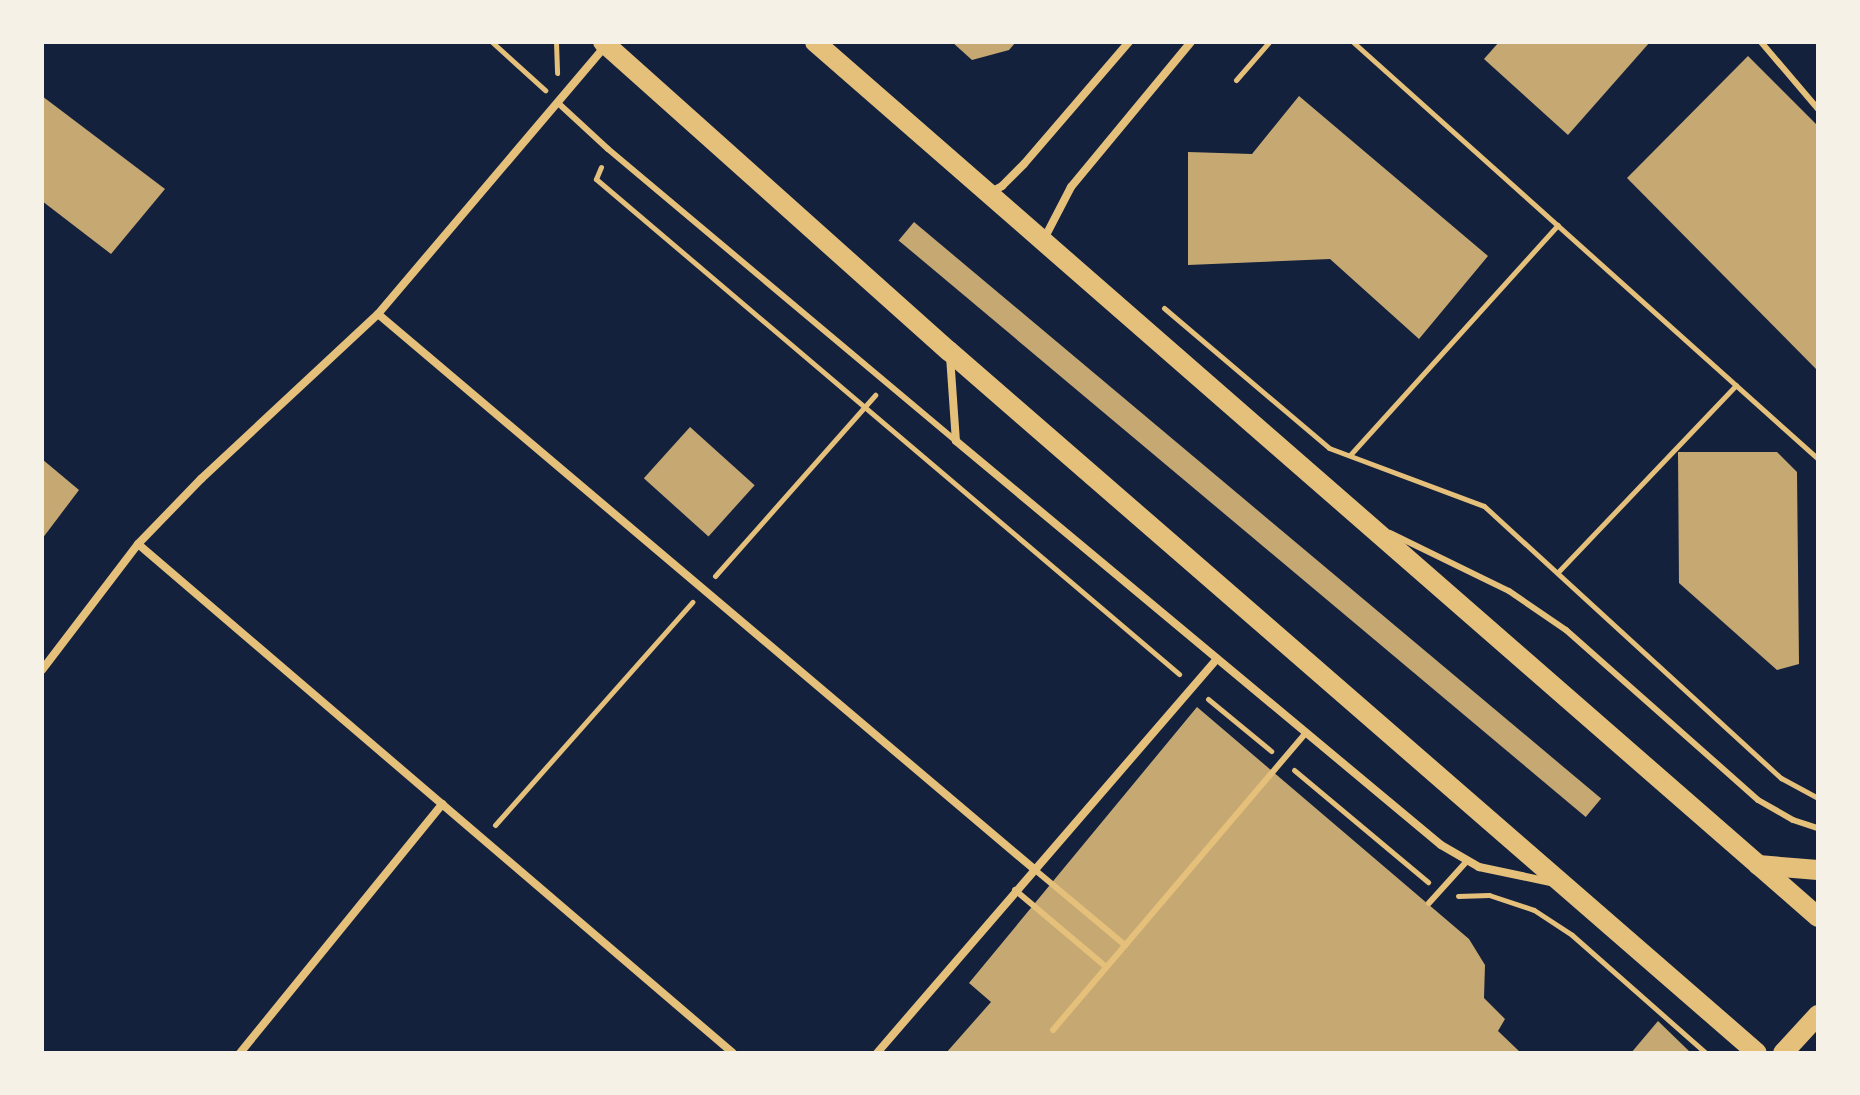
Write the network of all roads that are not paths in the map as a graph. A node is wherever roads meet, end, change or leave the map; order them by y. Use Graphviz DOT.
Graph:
graph roads {
  1 [pos="815,42"];
  2 [pos="1129,42"];
  3 [pos="1191,42"];
  4 [pos="1761,42"];
  5 [pos="605,43"];
  6 [pos="557,102"];
  7 [pos="1818,109"];
  8 [pos="987,193"];
  9 [pos="1042,242"];
  10 [pos="378,314"];
  11 [pos="949,351"];
  12 [pos="956,441"];
  13 [pos="1357,517"];
  14 [pos="138,544"];
  15 [pos="1216,660"];
  16 [pos="42,670"];
  17 [pos="1306,733"];
  18 [pos="442,804"];
  19 [pos="1818,828"];
  20 [pos="1466,862"];
  21 [pos="1758,865"];
  22 [pos="1034,869"];
  23 [pos="1818,870"];
  24 [pos="1563,884"];
  25 [pos="1015,890"];
  26 [pos="1429,903"];
  27 [pos="1818,917"];
  28 [pos="1125,945"];
  29 [pos="1106,967"];
  30 [pos="1818,1015"];
  31 [pos="1053,1030"];
  32 [pos="240,1053"];
  33 [pos="733,1053"];
  34 [pos="877,1053"];
  35 [pos="1757,1053"];
  36 [pos="1783,1053"];
  1 -- 8 [label="main road"];
  2 -- 8 [label="street"];
  3 -- 9 [label="street"];
  4 -- 7 [label="lane"];
  5 -- 6 [label="street"];
  5 -- 11 [label="main road"];
  6 -- 10 [label="street"];
  6 -- 12 [label="lane"];
  8 -- 9 [label="main road"];
  9 -- 13 [label="main road"];
  10 -- 14 [label="street"];
  10 -- 22 [label="street"];
  11 -- 12 [label="street"];
  11 -- 24 [label="main road"];
  12 -- 15 [label="street"];
  13 -- 19 [label="lane"];
  13 -- 21 [label="main road"];
  14 -- 16 [label="street"];
  14 -- 18 [label="street"];
  15 -- 17 [label="street"];
  15 -- 22 [label="street"];
  17 -- 20 [label="street"];
  17 -- 28 [label="lane"];
  18 -- 32 [label="street"];
  18 -- 33 [label="street"];
  20 -- 24 [label="street"];
  20 -- 26 [label="lane"];
  21 -- 23 [label="main road"];
  21 -- 27 [label="main road"];
  22 -- 25 [label="street"];
  22 -- 28 [label="lane"];
  24 -- 35 [label="main road"];
  25 -- 29 [label="lane"];
  25 -- 34 [label="street"];
  28 -- 29 [label="lane"];
  29 -- 31 [label="lane"];
  30 -- 36 [label="main road"];
}
